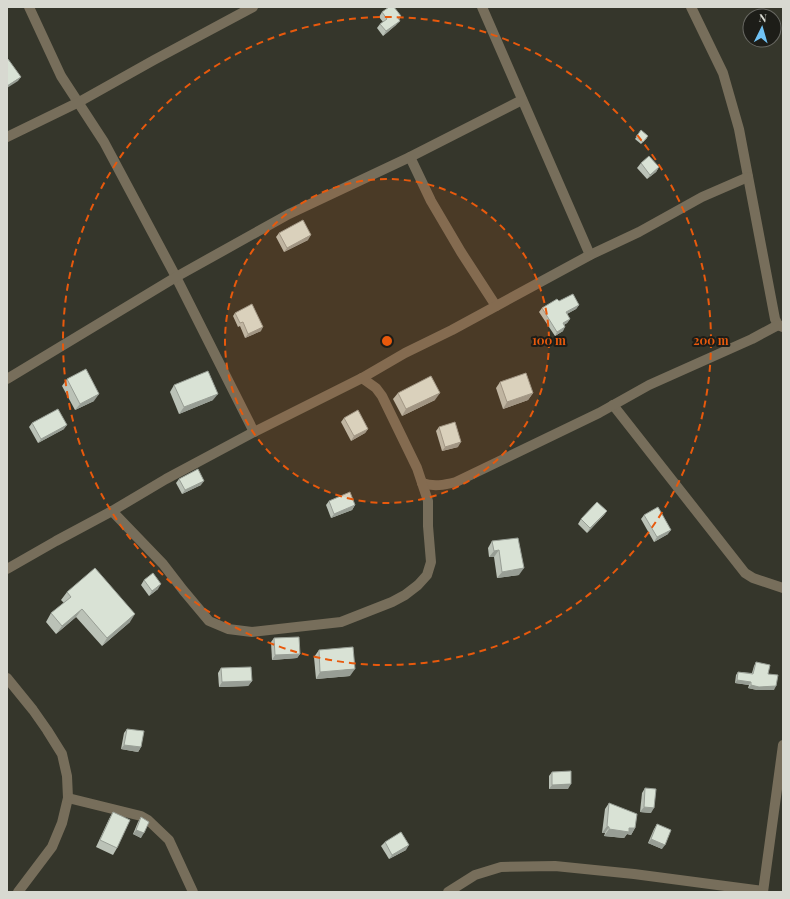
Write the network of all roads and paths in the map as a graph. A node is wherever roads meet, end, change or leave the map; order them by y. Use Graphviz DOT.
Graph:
graph roads {
  1 [pos="29,7"];
  2 [pos="253,7"];
  3 [pos="482,7"];
  4 [pos="691,7"];
  5 [pos="522,100"];
  6 [pos="79,102"];
  7 [pos="7,137"];
  8 [pos="410,157"];
  9 [pos="748,177"];
  10 [pos="590,255"];
  11 [pos="176,277"];
  12 [pos="496,306"];
  13 [pos="781,326"];
  14 [pos="362,378"];
  15 [pos="7,379"];
  16 [pos="613,405"];
  17 [pos="254,432"];
  18 [pos="422,483"];
  19 [pos="112,511"];
  20 [pos="7,569"];
  21 [pos="781,586"];
  22 [pos="7,678"];
  23 [pos="783,745"];
  24 [pos="68,798"];
  25 [pos="18,892"];
  26 [pos="193,892"];
  27 [pos="448,892"];
  28 [pos="763,892"];
  1 -- 6 [label="street"];
  2 -- 6 [label="street"];
  3 -- 5 [label="street"];
  4 -- 9 [label="street"];
  5 -- 8 [label="street"];
  5 -- 10 [label="street"];
  6 -- 7 [label="street"];
  6 -- 11 [label="street"];
  8 -- 11 [label="street"];
  8 -- 12 [label="street"];
  9 -- 10 [label="street"];
  9 -- 13 [label="street"];
  10 -- 12 [label="street"];
  11 -- 15 [label="street"];
  11 -- 17 [label="street"];
  12 -- 14 [label="street"];
  13 -- 16 [label="street"];
  14 -- 17 [label="street"];
  14 -- 18 [label="street"];
  16 -- 18 [label="street"];
  16 -- 21 [label="street"];
  17 -- 19 [label="street"];
  18 -- 19 [label="street"];
  19 -- 20 [label="street"];
  22 -- 24 [label="street"];
  23 -- 28 [label="street"];
  24 -- 25 [label="street"];
  24 -- 26 [label="street"];
  27 -- 28 [label="street"];
}
